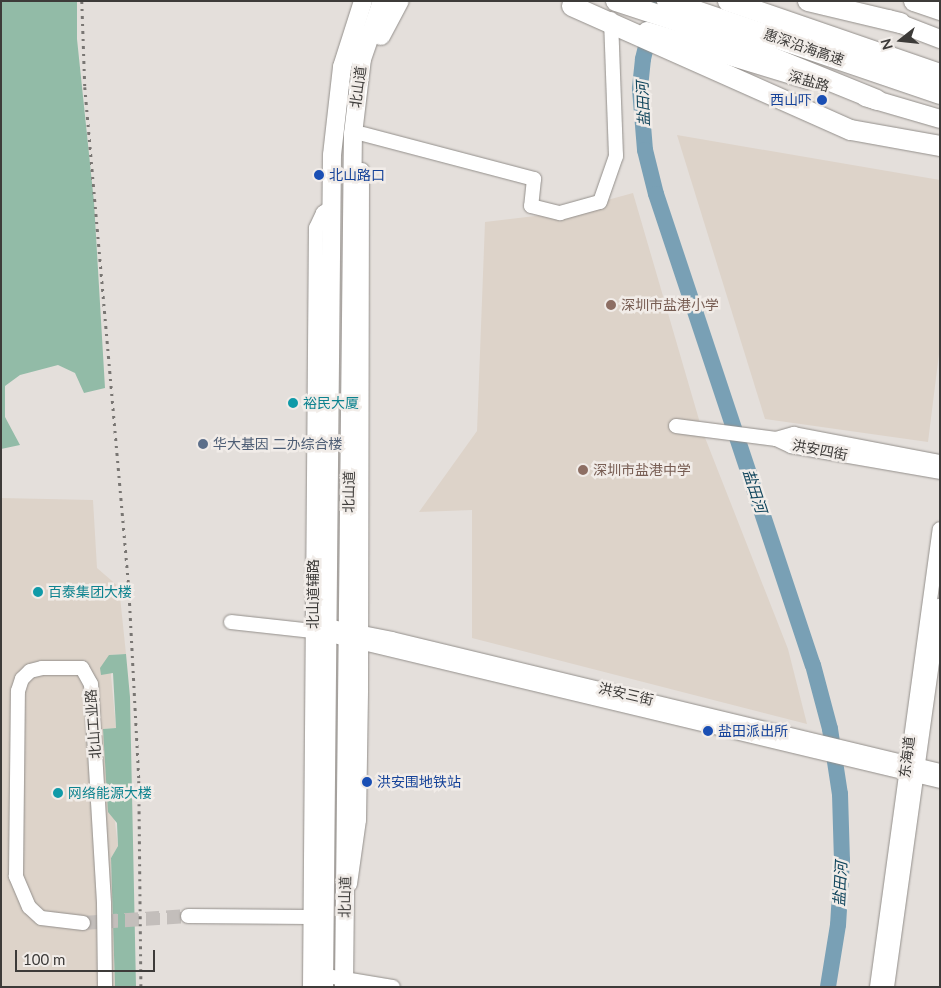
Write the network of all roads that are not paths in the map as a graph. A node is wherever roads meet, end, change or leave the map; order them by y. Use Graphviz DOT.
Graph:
graph roads {
  1 [pos="362,1"];
  2 [pos="382,1"];
  3 [pos="400,1"];
  4 [pos="667,1"];
  5 [pos="728,1"];
  6 [pos="808,1"];
  7 [pos="841,1"];
  8 [pos="914,1"];
  9 [pos="565,4"];
  10 [pos="940,10"];
  11 [pos="613,16"];
  12 [pos="900,23"];
  13 [pos="940,39"];
  14 [pos="673,48"];
  15 [pos="940,74"];
  16 [pos="940,94"];
  17 [pos="877,100"];
  18 [pos="940,119"];
  19 [pos="363,134"];
  20 [pos="940,146"];
  21 [pos="362,170"];
  22 [pos="351,236"];
  23 [pos="350,355"];
  24 [pos="362,397"];
  25 [pos="676,426"];
  26 [pos="776,438"];
  27 [pos="940,462"];
  28 [pos="940,472"];
  29 [pos="940,529"];
  30 [pos="940,606"];
  31 [pos="231,622"];
  32 [pos="323,631"];
  33 [pos="355,637"];
  34 [pos="911,768"];
  35 [pos="940,771"];
  36 [pos="940,781"];
  37 [pos="188,916"];
  38 [pos="310,918"];
  39 [pos="83,923"];
  40 [pos="318,981"];
  41 [pos="344,984"];
  42 [pos="105,987"];
  43 [pos="393,987"];
  44 [pos="877,987"];
  45 [pos="887,987"];
  1 -- 32 [label="main road, 北山道"];
  2 -- 22 [label="main road, 北山道"];
  3 -- 19 [label="main road"];
  4 -- 16 [label="highway, 惠深沿海高速"];
  5 -- 15 [label="highway, 惠深沿海高速"];
  6 -- 12 [label="highway"];
  7 -- 12 [label="main road"];
  8 -- 10 [label="highway"];
  9 -- 11 [label="highway"];
  11 -- 14 [label="main road, 深盐路"];
  11 -- 14 [label="highway"];
  11 -- 17 [label="highway"];
  11 -- 19 [label="street"];
  12 -- 13 [label="main road"];
  14 -- 17 [label="main road, 深盐路"];
  14 -- 20 [label="highway"];
  17 -- 18 [label="main road, 深盐路"];
  19 -- 21 [label="main road"];
  21 -- 22 [label="main road"];
  21 -- 24 [label="street"];
  22 -- 23 [label="main road, 北山道"];
  23 -- 24 [label="main road"];
  23 -- 33 [label="main road, 北山道"];
  24 -- 33 [label="street"];
  25 -- 26 [label="street"];
  26 -- 27 [label="street, 洪安四街"];
  26 -- 28 [label="street, 洪安四街"];
  29 -- 34 [label="street, 东海道"];
  30 -- 34 [label="street, 东海道"];
  31 -- 32 [label="street, 洪安三街"];
  32 -- 33 [label="street, 洪安三街"];
  32 -- 38 [label="street, 北山道辅路"];
  32 -- 40 [label="main road, 北山道"];
  33 -- 34 [label="street, 洪安三街"];
  33 -- 41 [label="main road, 北山道"];
  34 -- 35 [label="street, 洪安三街"];
  34 -- 36 [label="street, 洪安三街"];
  34 -- 44 [label="street, 东海道"];
  34 -- 45 [label="street, 东海道"];
  37 -- 38 [label="street"];
  38 -- 40 [label="street, 北山道辅路"];
  39 -- 42 [label="street, 北山工业路"];
  40 -- 41 [label="street"];
  41 -- 43 [label="street"];
}
